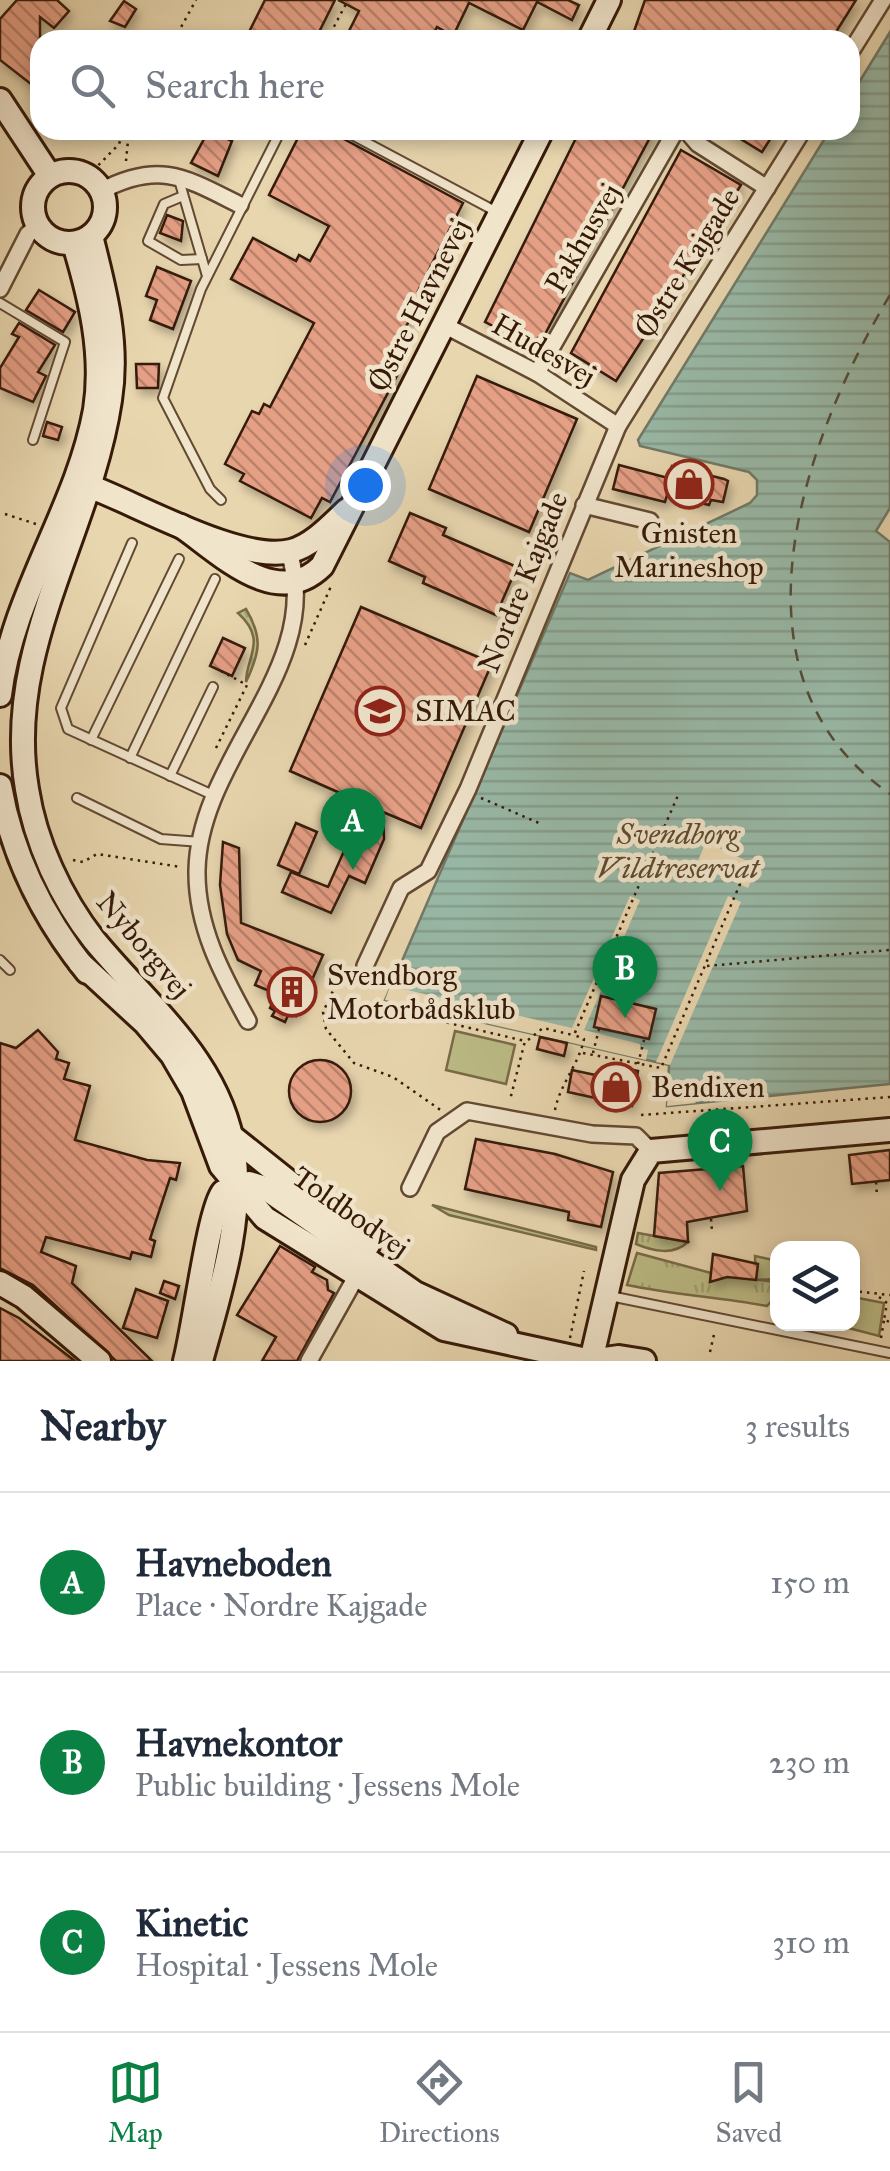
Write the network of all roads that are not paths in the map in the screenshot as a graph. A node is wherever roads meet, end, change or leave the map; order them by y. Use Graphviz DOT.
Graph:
graph roads {
  1 [pos="609,0"];
  2 [pos="883,0"];
  3 [pos="594,30"];
  4 [pos="860,38"];
  5 [pos="0,100"];
  6 [pos="276,140"];
  7 [pos="362,140"];
  8 [pos="537,140"];
  9 [pos="670,140"];
  10 [pos="695,140"];
  11 [pos="796,140"];
  12 [pos="50,176"];
  13 [pos="178,177"];
  14 [pos="95,184"];
  15 [pos="767,188"];
  16 [pos="183,196"];
  17 [pos="240,205"];
  18 [pos="499,213"];
  19 [pos="37,226"];
  20 [pos="83,240"];
  21 [pos="202,258"];
  22 [pos="207,276"];
  23 [pos="0,289"];
  24 [pos="0,302"];
  25 [pos="442,324"];
  26 [pos="537,373"];
  27 [pos="618,426"];
  28 [pos="33,440"];
  29 [pos="82,483"];
  30 [pos="220,500"];
  31 [pos="584,505"];
  32 [pos="358,512"];
  33 [pos="650,521"];
  34 [pos="182,526"];
  35 [pos="132,543"];
  36 [pos="289,552"];
  37 [pos="178,559"];
  38 [pos="215,579"];
  39 [pos="298,582"];
  40 [pos="212,687"];
  41 [pos="0,695"];
  42 [pos="91,740"];
  43 [pos="130,758"];
  44 [pos="170,776"];
  45 [pos="0,786"];
  46 [pos="215,796"];
  47 [pos="77,798"];
  48 [pos="39,838"];
  49 [pos="201,842"];
  50 [pos="7,849"];
  51 [pos="0,960"];
  52 [pos="80,963"];
  53 [pos="365,966"];
  54 [pos="10,970"];
  55 [pos="248,1022"];
  56 [pos="890,1130"];
  57 [pos="230,1134"];
  58 [pos="651,1151"];
  59 [pos="236,1186"];
  60 [pos="410,1188"];
  61 [pos="223,1211"];
  62 [pos="265,1218"];
  63 [pos="356,1277"];
  64 [pos="0,1283"];
  65 [pos="606,1295"];
  66 [pos="470,1318"];
  67 [pos="536,1349"];
  68 [pos="890,1353"];
  69 [pos="99,1361"];
  70 [pos="186,1361"];
  71 [pos="202,1361"];
  72 [pos="309,1361"];
  73 [pos="591,1361"];
  74 [pos="644,1361"];
  1 -- 3 [label="street"];
  2 -- 4 [label="street"];
  5 -- 12 [label="street"];
  6 -- 17 [label="lane"];
  7 -- 18 [label="lane"];
  8 -- 18 [label="street, Østre Havnevej"];
  9 -- 26 [label="street, Pakhusvej"];
  10 -- 15 [label="street"];
  11 -- 15 [label="street, Østre Kajgade"];
  12 -- 14 [label="street"];
  12 -- 19 [label="street"];
  13 -- 14 [label="street"];
  13 -- 16 [label="lane"];
  13 -- 17 [label="street"];
  14 -- 20 [label="street"];
  15 -- 27 [label="street, Østre Kajgade"];
  16 -- 21 [label="lane"];
  16 -- 21 [label="lane"];
  17 -- 22 [label="lane"];
  18 -- 25 [label="street, Østre Havnevej"];
  19 -- 20 [label="street"];
  19 -- 23 [label="street"];
  20 -- 29 [label="street, Nyborgvej"];
  21 -- 22 [label="lane"];
  22 -- 30 [label="lane"];
  24 -- 28 [label="lane"];
  25 -- 26 [label="street, Hudesvej"];
  25 -- 32 [label="street, Østre Havnevej"];
  26 -- 27 [label="street, Hudesvej"];
  27 -- 31 [label="street, Nordre Kajgade"];
  29 -- 34 [label="street"];
  29 -- 41 [label="street, Nyborgvej"];
  29 -- 48 [label="street, Nyborgvej"];
  31 -- 33 [label="street"];
  31 -- 53 [label="street, Nordre Kajgade"];
  32 -- 36 [label="street, Østre Havnevej"];
  32 -- 39 [label="street, Østre Havnevej"];
  34 -- 36 [label="street"];
  34 -- 39 [label="street"];
  35 -- 42 [label="lane"];
  36 -- 39 [label="street"];
  37 -- 42 [label="lane"];
  38 -- 43 [label="lane"];
  39 -- 46 [label="street"];
  40 -- 44 [label="lane"];
  42 -- 43 [label="lane"];
  43 -- 44 [label="lane"];
  44 -- 46 [label="lane"];
  45 -- 50 [label="street, Nyborgvej"];
  46 -- 49 [label="street"];
  47 -- 49 [label="lane"];
  48 -- 50 [label="street"];
  48 -- 57 [label="street, Nyborgvej"];
  49 -- 55 [label="street"];
  50 -- 52 [label="street, Nyborgvej"];
  51 -- 54 [label="lane"];
  52 -- 59 [label="street, Nyborgvej"];
  52 -- 61 [label="street, Nyborgvej"];
  56 -- 58 [label="street"];
  57 -- 59 [label="street, Nyborgvej"];
  57 -- 66 [label="street, Toldbodvej"];
  58 -- 60 [label="street"];
  58 -- 65 [label="street"];
  59 -- 61 [label="street"];
  59 -- 62 [label="street, Toldbodvej"];
  59 -- 66 [label="street, Toldbodvej"];
  61 -- 62 [label="street, Toldbodvej"];
  61 -- 70 [label="street"];
  61 -- 71 [label="street"];
  62 -- 63 [label="street, Toldbodvej"];
  63 -- 67 [label="street, Toldbodvej"];
  63 -- 72 [label="street"];
  64 -- 69 [label="street"];
  65 -- 68 [label="lane"];
  65 -- 73 [label="street"];
  66 -- 67 [label="street, Toldbodvej"];
  67 -- 73 [label="street, Toldbodvej"];
  73 -- 74 [label="street, Toldbodvej"];
}
